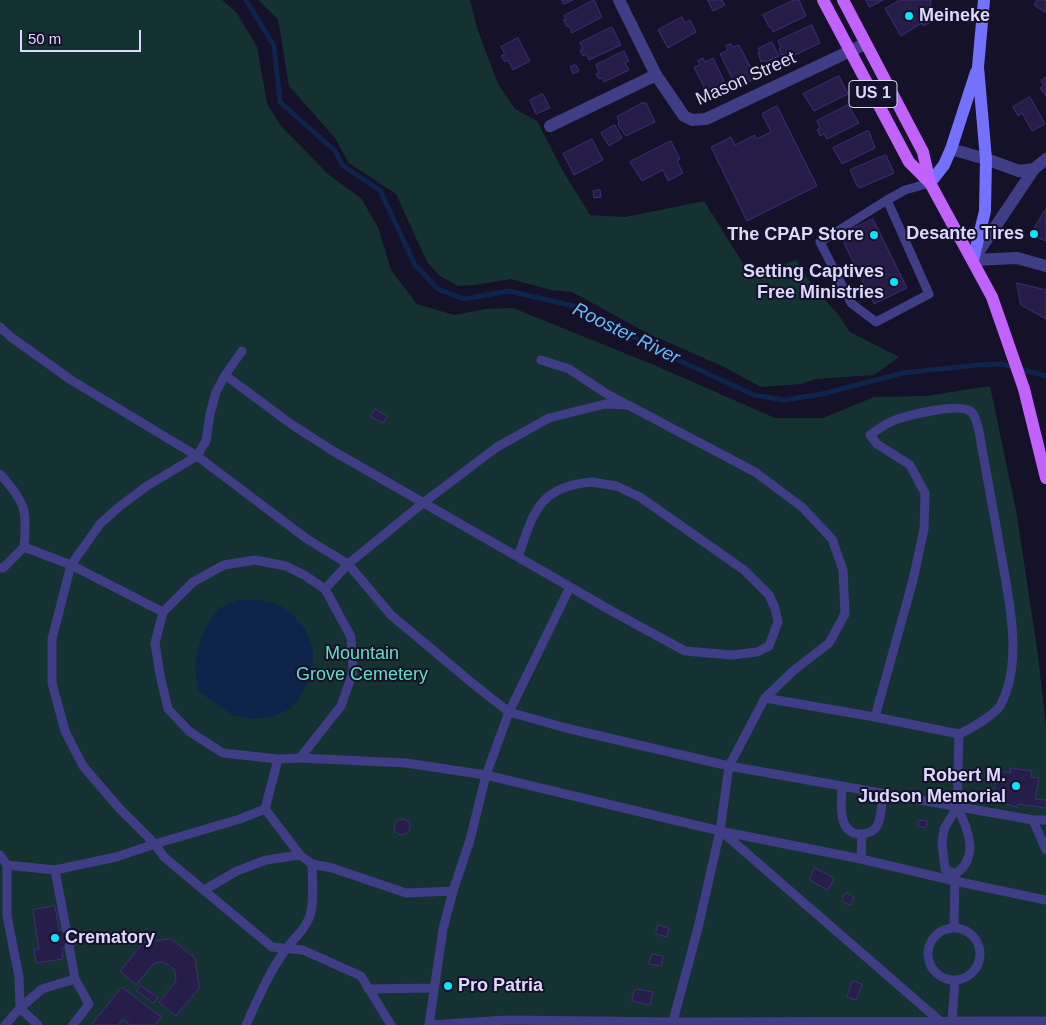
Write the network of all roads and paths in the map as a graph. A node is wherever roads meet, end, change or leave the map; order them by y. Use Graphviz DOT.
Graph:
graph roads {
  1 [pos="619,0"];
  2 [pos="823,0"];
  3 [pos="843,0"];
  4 [pos="984,0"];
  5 [pos="865,44"];
  6 [pos="850,51"];
  7 [pos="978,67"];
  8 [pos="656,75"];
  9 [pos="550,126"];
  10 [pos="951,149"];
  11 [pos="986,159"];
  12 [pos="1046,159"];
  13 [pos="1034,169"];
  14 [pos="930,183"];
  15 [pos="887,200"];
  16 [pos="973,260"];
  17 [pos="1046,266"];
  18 [pos="0,327"];
  19 [pos="242,351"];
  20 [pos="541,360"];
  21 [pos="225,376"];
  22 [pos="628,405"];
  23 [pos="197,456"];
  24 [pos="0,474"];
  25 [pos="1046,478"];
  26 [pos="423,503"];
  27 [pos="24,547"];
  28 [pos="518,557"];
  29 [pos="348,564"];
  30 [pos="71,565"];
  31 [pos="0,568"];
  32 [pos="570,587"];
  33 [pos="325,589"];
  34 [pos="164,612"];
  35 [pos="765,698"];
  36 [pos="509,712"];
  37 [pos="876,717"];
  38 [pos="959,734"];
  39 [pos="300,758"];
  40 [pos="278,759"];
  41 [pos="729,766"];
  42 [pos="486,775"];
  43 [pos="842,787"];
  44 [pos="883,795"];
  45 [pos="958,807"];
  46 [pos="265,809"];
  47 [pos="1033,820"];
  48 [pos="1046,820"];
  49 [pos="720,831"];
  50 [pos="862,834"];
  51 [pos="155,844"];
  52 [pos="1046,850"];
  53 [pos="0,855"];
  54 [pos="300,855"];
  55 [pos="861,859"];
  56 [pos="312,864"];
  57 [pos="7,865"];
  58 [pos="55,870"];
  59 [pos="955,877"];
  60 [pos="204,890"];
  61 [pos="453,890"];
  62 [pos="1046,900"];
  63 [pos="954,928"];
  64 [pos="66,929"];
  65 [pos="69,946"];
  66 [pos="286,948"];
  67 [pos="75,979"];
  68 [pos="955,980"];
  69 [pos="434,988"];
  70 [pos="368,989"];
  71 [pos="20,1008"];
  72 [pos="1046,1021"];
  73 [pos="505,1022"];
  74 [pos="945,1022"];
  75 [pos="672,1023"];
  76 [pos="929,1023"];
  77 [pos="5,1025"];
  78 [pos="38,1025"];
  79 [pos="73,1025"];
  80 [pos="246,1025"];
  81 [pos="391,1025"];
  82 [pos="430,1025"];
  1 -- 8 [label="street, Mason Street"];
  2 -- 6 [label="main road, US 1"];
  3 -- 5 [label="main road, US 1"];
  4 -- 7 [label="main road"];
  5 -- 6 [label="street, Mason Street"];
  5 -- 14 [label="main road, US 1"];
  6 -- 8 [label="street, Mason Street"];
  6 -- 14 [label="main road, US 1"];
  7 -- 10 [label="main road"];
  7 -- 11 [label="main road"];
  8 -- 9 [label="street"];
  10 -- 11 [label="street"];
  10 -- 14 [label="main road"];
  11 -- 13 [label="street"];
  11 -- 16 [label="main road"];
  12 -- 13 [label="street"];
  13 -- 16 [label="street"];
  14 -- 15 [label="lane"];
  14 -- 16 [label="main road, US 1"];
  15 -- 15 [label="lane"];
  16 -- 17 [label="street"];
  16 -- 25 [label="main road, US 1"];
  18 -- 23 [label="lane"];
  19 -- 21 [label="lane"];
  20 -- 22 [label="lane"];
  21 -- 23 [label="lane"];
  21 -- 26 [label="lane"];
  22 -- 26 [label="lane"];
  22 -- 35 [label="lane"];
  23 -- 29 [label="lane"];
  23 -- 30 [label="lane"];
  24 -- 27 [label="lane"];
  26 -- 28 [label="lane"];
  26 -- 29 [label="lane"];
  27 -- 30 [label="lane"];
  27 -- 31 [label="lane"];
  28 -- 32 [label="lane"];
  28 -- 32 [label="lane"];
  29 -- 33 [label="lane"];
  29 -- 36 [label="lane"];
  30 -- 34 [label="lane"];
  30 -- 51 [label="lane"];
  32 -- 36 [label="lane"];
  33 -- 34 [label="lane"];
  33 -- 39 [label="lane"];
  34 -- 40 [label="lane"];
  35 -- 37 [label="lane"];
  35 -- 41 [label="lane"];
  36 -- 41 [label="lane"];
  36 -- 42 [label="lane"];
  37 -- 38 [label="lane"];
  37 -- 38 [label="lane"];
  38 -- 45 [label="lane"];
  39 -- 40 [label="lane"];
  39 -- 42 [label="lane"];
  40 -- 46 [label="lane"];
  41 -- 43 [label="lane"];
  41 -- 49 [label="lane"];
  42 -- 49 [label="lane"];
  42 -- 61 [label="lane"];
  43 -- 44 [label="lane"];
  43 -- 50 [label="lane"];
  44 -- 45 [label="lane"];
  44 -- 50 [label="lane"];
  45 -- 47 [label="lane"];
  45 -- 59 [label="lane"];
  45 -- 59 [label="lane"];
  46 -- 51 [label="lane"];
  46 -- 54 [label="lane"];
  47 -- 48 [label="lane"];
  47 -- 52 [label="lane"];
  49 -- 55 [label="lane"];
  49 -- 74 [label="lane"];
  49 -- 75 [label="lane"];
  50 -- 55 [label="lane"];
  51 -- 58 [label="lane"];
  51 -- 60 [label="lane"];
  53 -- 57 [label="lane"];
  54 -- 56 [label="lane"];
  54 -- 60 [label="lane"];
  55 -- 59 [label="lane"];
  56 -- 61 [label="lane"];
  56 -- 66 [label="lane"];
  57 -- 58 [label="lane"];
  57 -- 71 [label="lane"];
  58 -- 64 [label="lane"];
  59 -- 62 [label="lane"];
  59 -- 63 [label="lane"];
  60 -- 66 [label="lane"];
  61 -- 69 [label="lane"];
  63 -- 68 [label="lane"];
  63 -- 68 [label="lane"];
  65 -- 67 [label="lane"];
  66 -- 70 [label="lane"];
  66 -- 80 [label="lane"];
  67 -- 71 [label="lane"];
  67 -- 79 [label="lane"];
  68 -- 74 [label="lane"];
  69 -- 70 [label="lane"];
  69 -- 82 [label="lane"];
  70 -- 81 [label="lane"];
  71 -- 77 [label="lane"];
  71 -- 78 [label="lane"];
  72 -- 74 [label="lane"];
  73 -- 75 [label="lane"];
  73 -- 82 [label="lane"];
  74 -- 76 [label="lane"];
  75 -- 76 [label="lane"];
}
